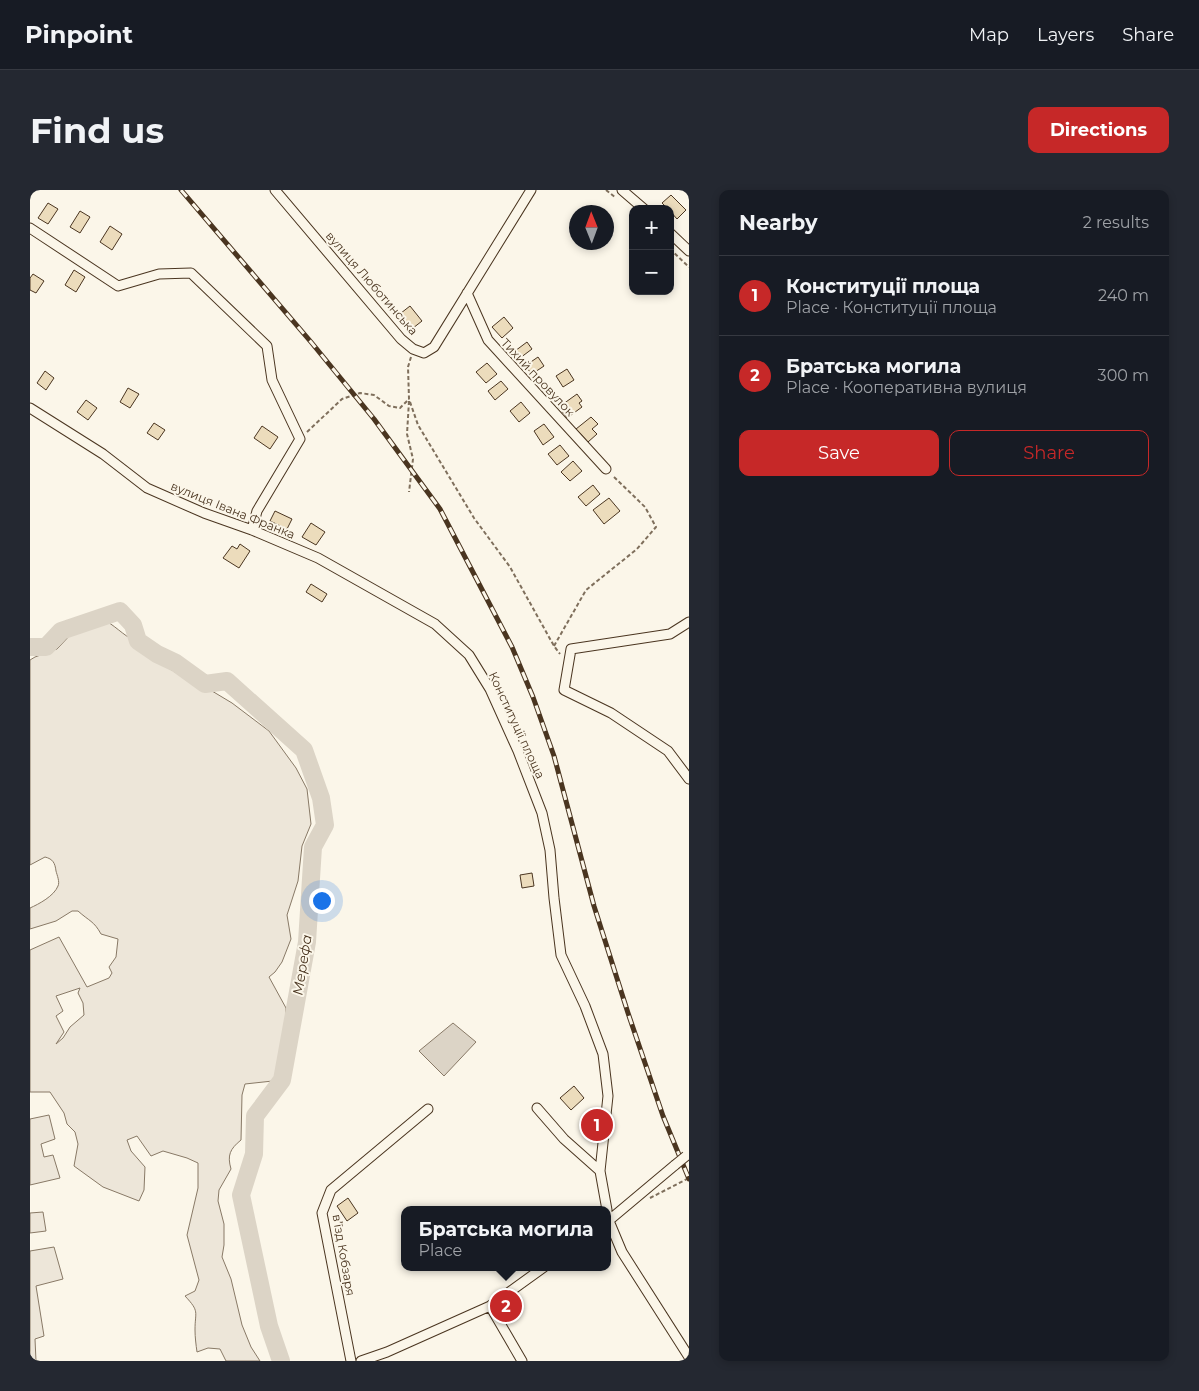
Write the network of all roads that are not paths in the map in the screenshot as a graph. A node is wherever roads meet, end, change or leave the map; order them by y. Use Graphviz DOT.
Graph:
graph roads {
  1 [pos="275,190"];
  2 [pos="531,190"];
  3 [pos="622,190"];
  4 [pos="639,205"];
  5 [pos="30,228"];
  6 [pos="674,237"];
  7 [pos="689,251"];
  8 [pos="467,293"];
  9 [pos="30,408"];
  10 [pos="606,469"];
  11 [pos="252,530"];
  12 [pos="689,622"];
  13 [pos="435,624"];
  14 [pos="689,779"];
  15 [pos="536,1108"];
  16 [pos="428,1109"];
  17 [pos="687,1154"];
  18 [pos="600,1171"];
  19 [pos="605,1206"];
  20 [pos="611,1213"];
  21 [pos="611,1226"];
  22 [pos="538,1271"];
  23 [pos="490,1306"];
  24 [pos="689,1358"];
  25 [pos="351,1361"];
  26 [pos="361,1361"];
  27 [pos="522,1361"];
  1 -- 8 [label="street, вулиця Люботинська"];
  2 -- 8 [label="street"];
  3 -- 4 [label="street"];
  5 -- 11 [label="street"];
  6 -- 7 [label="street"];
  8 -- 10 [label="street, Тихий провулок"];
  9 -- 11 [label="street, вулиця Івана Франка"];
  11 -- 13 [label="street, вулиця Івана Франка"];
  12 -- 14 [label="street"];
  13 -- 18 [label="street, Конституції площа"];
  15 -- 18 [label="street"];
  16 -- 25 [label="street, в’їзд Кобзаря"];
  17 -- 20 [label="street, bridge"];
  18 -- 19 [label="street, Конституції площа"];
  21 -- 24 [label="street, Конституції площа"];
  22 -- 23 [label="street"];
  23 -- 26 [label="street"];
  23 -- 27 [label="street"];
}
